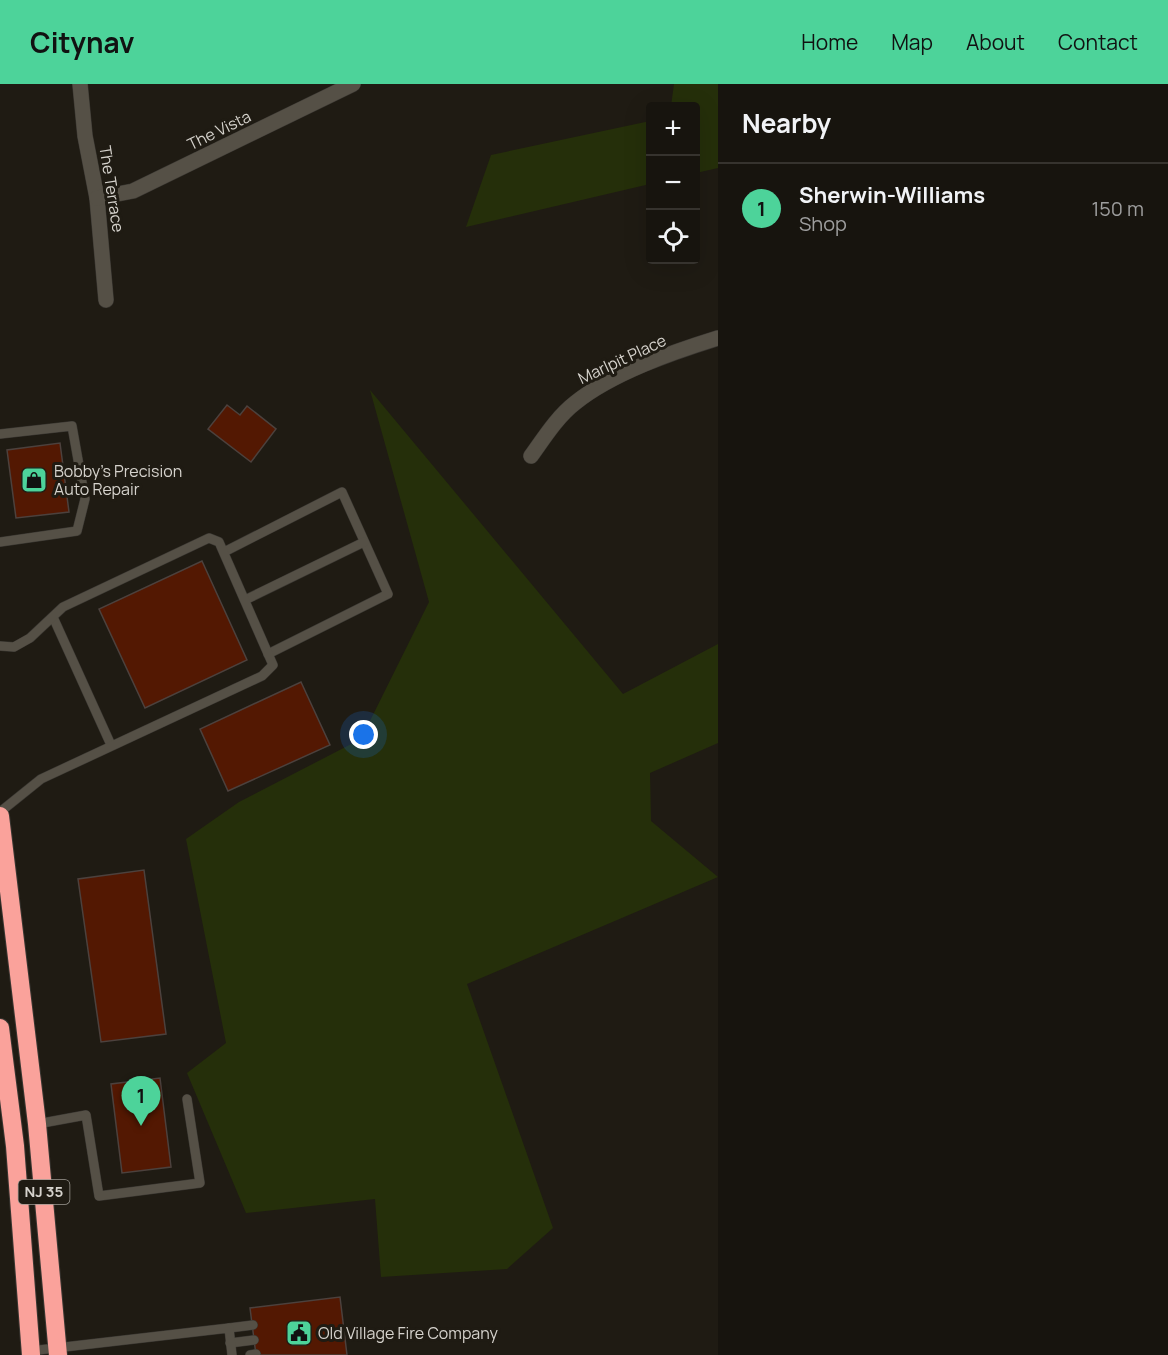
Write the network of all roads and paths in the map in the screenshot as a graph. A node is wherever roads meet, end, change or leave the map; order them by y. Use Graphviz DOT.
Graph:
graph roads {
  1 [pos="80,84"];
  2 [pos="353,84"];
  3 [pos="97,198"];
  4 [pos="106,300"];
  5 [pos="718,338"];
  6 [pos="0,434"];
  7 [pos="531,456"];
  8 [pos="0,542"];
  9 [pos="364,542"];
  10 [pos="224,552"];
  11 [pos="244,600"];
  12 [pos="53,617"];
  13 [pos="0,646"];
  14 [pos="268,654"];
  15 [pos="111,745"];
  16 [pos="0,814"];
  17 [pos="0,1028"];
  18 [pos="187,1099"];
  19 [pos="37,1124"];
  20 [pos="252,1326"];
  21 [pos="229,1328"];
  22 [pos="254,1340"];
  23 [pos="230,1343"];
  24 [pos="58,1352"];
  25 [pos="30,1353"];
  26 [pos="232,1355"];
  1 -- 3 [label="street, The Terrace"];
  2 -- 3 [label="street, The Vista"];
  3 -- 4 [label="street, The Terrace"];
  5 -- 7 [label="street, Marlpit Place"];
  6 -- 8 [label="lane"];
  9 -- 10 [label="lane"];
  9 -- 11 [label="lane"];
  9 -- 14 [label="lane"];
  10 -- 11 [label="lane"];
  10 -- 12 [label="lane"];
  11 -- 14 [label="lane"];
  12 -- 13 [label="lane"];
  12 -- 15 [label="lane"];
  14 -- 15 [label="lane"];
  15 -- 16 [label="lane"];
  16 -- 19 [label="highway, NJ 35"];
  17 -- 25 [label="highway, NJ 35"];
  18 -- 19 [label="lane"];
  19 -- 24 [label="highway, NJ 35"];
  20 -- 21 [label="lane"];
  21 -- 23 [label="lane"];
  21 -- 24 [label="lane"];
  22 -- 23 [label="lane"];
  23 -- 26 [label="lane"];
  24 -- 25 [label="lane"];
}
